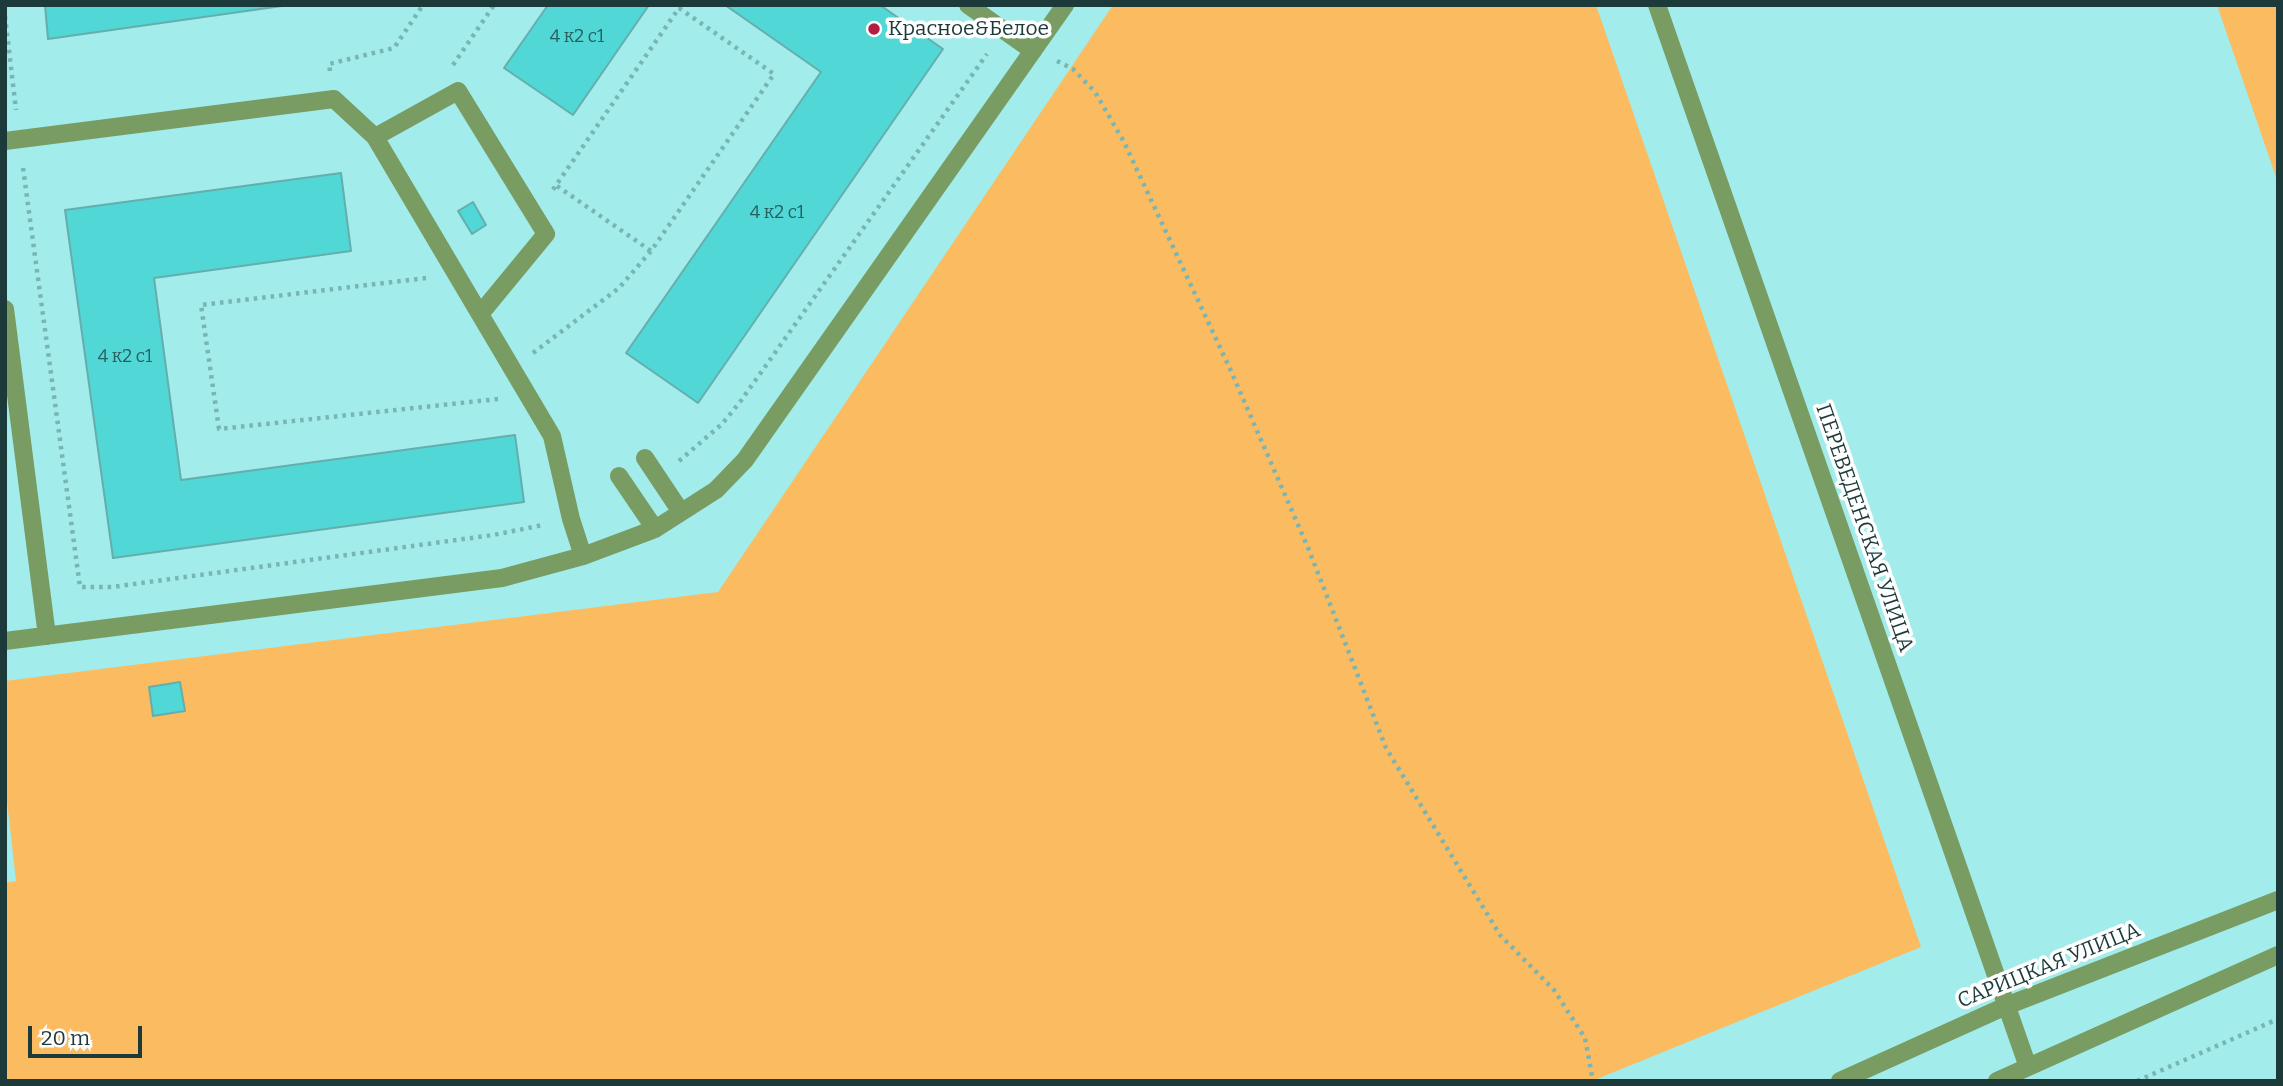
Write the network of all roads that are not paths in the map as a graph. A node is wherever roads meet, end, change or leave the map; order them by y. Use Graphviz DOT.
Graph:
graph roads {
  1 [pos="968,5"];
  2 [pos="1065,5"];
  3 [pos="1657,5"];
  4 [pos="1033,51"];
  5 [pos="375,137"];
  6 [pos="12,140"];
  7 [pos="5,309"];
  8 [pos="481,313"];
  9 [pos="645,458"];
  10 [pos="619,476"];
  11 [pos="681,512"];
  12 [pos="654,529"];
  13 [pos="583,556"];
  14 [pos="47,636"];
  15 [pos="5,641"];
  16 [pos="2278,900"];
  17 [pos="2278,956"];
  18 [pos="2006,1006"];
  19 [pos="2028,1067"];
  20 [pos="1840,1081"];
  21 [pos="1997,1081"];
  1 -- 4 [label="street"];
  2 -- 4 [label="street"];
  3 -- 18 [label="street, ПЕРЕВЕДЕНСКАЯ УЛИЦА"];
  4 -- 11 [label="street"];
  5 -- 6 [label="street"];
  5 -- 8 [label="street"];
  5 -- 8 [label="street"];
  7 -- 14 [label="street"];
  8 -- 13 [label="street"];
  9 -- 11 [label="street"];
  10 -- 12 [label="street"];
  11 -- 12 [label="street"];
  12 -- 13 [label="street"];
  13 -- 14 [label="street"];
  14 -- 15 [label="street"];
  16 -- 18 [label="street, САРИЦКАЯ УЛИЦА"];
  17 -- 19 [label="street"];
  18 -- 19 [label="street, ПЕРЕВЕДЕНСКАЯ УЛИЦА"];
  18 -- 20 [label="street, САРИЦКАЯ УЛИЦА"];
  19 -- 21 [label="street"];
}
